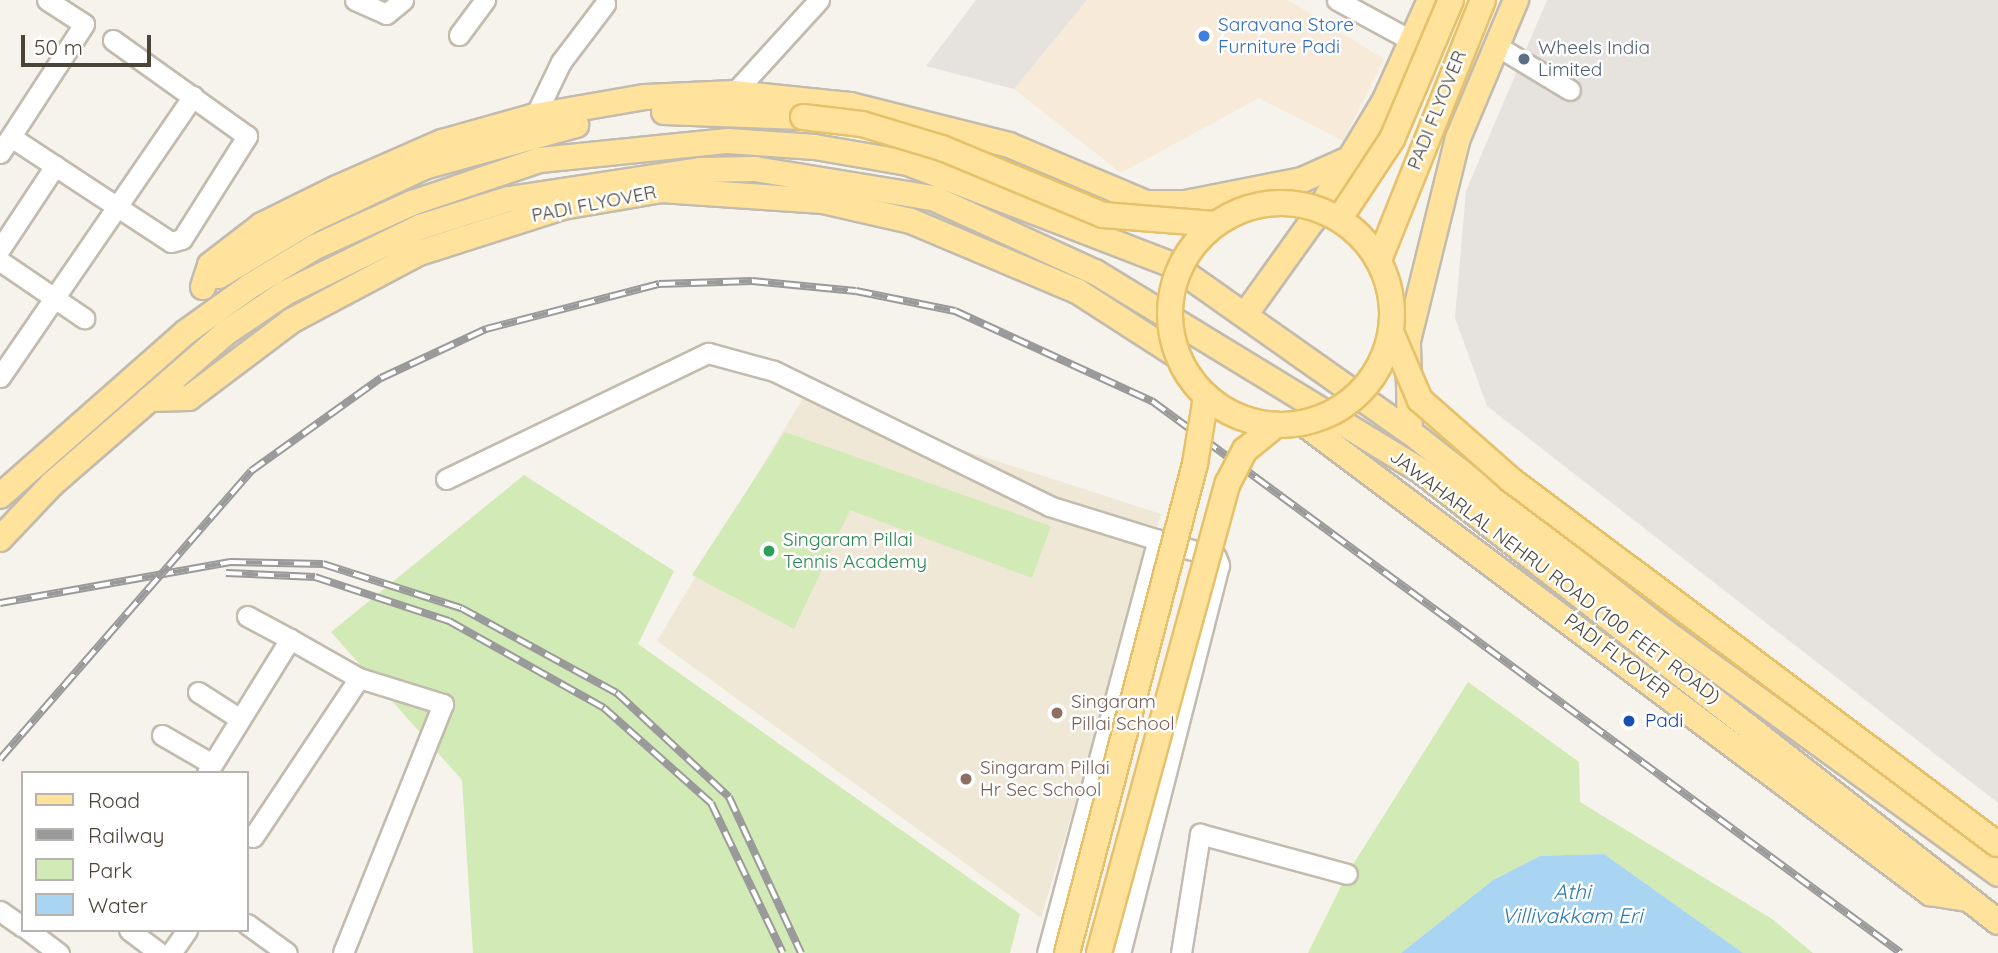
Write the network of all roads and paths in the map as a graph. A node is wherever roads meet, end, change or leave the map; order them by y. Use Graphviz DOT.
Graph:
graph roads {
  1 [pos="47,0"];
  2 [pos="355,0"];
  3 [pos="403,0"];
  4 [pos="485,0"];
  5 [pos="819,0"];
  6 [pos="1337,0"];
  7 [pos="1430,0"];
  8 [pos="1451,0"];
  9 [pos="1483,0"];
  10 [pos="1516,0"];
  11 [pos="606,4"];
  12 [pos="459,35"];
  13 [pos="113,40"];
  14 [pos="1414,42"];
  15 [pos="1497,46"];
  16 [pos="1570,90"];
  17 [pos="734,93"];
  18 [pos="192,96"];
  19 [pos="1385,100"];
  20 [pos="535,116"];
  21 [pos="1458,138"];
  22 [pos="5,145"];
  23 [pos="1348,160"];
  24 [pos="55,166"];
  25 [pos="1076,173"];
  26 [pos="117,208"];
  27 [pos="1340,218"];
  28 [pos="1053,221"];
  29 [pos="1214,224"];
  30 [pos="0,249"];
  31 [pos="1379,260"];
  32 [pos="0,261"];
  33 [pos="203,287"];
  34 [pos="55,298"];
  35 [pos="1245,315"];
  36 [pos="84,318"];
  37 [pos="186,332"];
  38 [pos="1391,332"];
  39 [pos="1178,356"];
  40 [pos="0,377"];
  41 [pos="1206,397"];
  42 [pos="149,399"];
  43 [pos="1303,423"];
  44 [pos="1276,425"];
  45 [pos="1410,432"];
  46 [pos="446,479"];
  47 [pos="0,496"];
  48 [pos="0,538"];
  49 [pos="1158,540"];
  50 [pos="247,616"];
  51 [pos="290,639"];
  52 [pos="359,678"];
  53 [pos="198,692"];
  54 [pos="240,719"];
  55 [pos="162,735"];
  56 [pos="209,769"];
  57 [pos="253,837"];
  58 [pos="1998,844"];
  59 [pos="1347,874"];
  60 [pos="1998,874"];
  61 [pos="1969,900"];
  62 [pos="0,911"];
  63 [pos="1998,922"];
  64 [pos="248,925"];
  65 [pos="21,927"];
  66 [pos="132,932"];
  67 [pos="186,932"];
  68 [pos="33,936"];
  69 [pos="59,953"];
  70 [pos="159,953"];
  71 [pos="171,953"];
  72 [pos="286,953"];
  73 [pos="343,953"];
  74 [pos="1047,953"];
  75 [pos="1068,953"];
  76 [pos="1099,953"];
  77 [pos="1120,953"];
  78 [pos="1181,953"];
  1 -- 22 [label="street"];
  2 -- 3 [label="street"];
  4 -- 12 [label="street"];
  5 -- 17 [label="street"];
  6 -- 14 [label="street"];
  7 -- 14 [label="main road"];
  8 -- 27 [label="main road, PADI FLYOVER, bridge"];
  9 -- 31 [label="main road, PADI FLYOVER, bridge"];
  10 -- 15 [label="main road"];
  11 -- 20 [label="street"];
  13 -- 18 [label="street"];
  14 -- 19 [label="main road"];
  15 -- 16 [label="street"];
  15 -- 21 [label="main road"];
  17 -- 20 [label="main road"];
  17 -- 25 [label="main road"];
  18 -- 26 [label="street"];
  18 -- 26 [label="street"];
  19 -- 21 [label="main road"];
  19 -- 23 [label="main road"];
  20 -- 33 [label="main road"];
  21 -- 45 [label="main road"];
  22 -- 24 [label="street"];
  23 -- 25 [label="main road"];
  23 -- 35 [label="main road"];
  24 -- 26 [label="street"];
  24 -- 30 [label="street"];
  25 -- 28 [label="main road"];
  26 -- 34 [label="street"];
  27 -- 29 [label="main road, PADI FLYOVER, bridge"];
  27 -- 31 [label="main road, PADI FLYOVER, bridge"];
  28 -- 35 [label="main road, JAWAHARLAL NEHRU ROAD (100 FEET ROAD)"];
  28 -- 37 [label="main road, JAWAHARLAL NEHRU ROAD (100 FEET ROAD)"];
  29 -- 33 [label="main road, PADI FLYOVER, bridge"];
  29 -- 39 [label="main road, PADI FLYOVER, bridge"];
  31 -- 38 [label="main road, PADI FLYOVER, bridge"];
  32 -- 34 [label="street"];
  33 -- 37 [label="main road"];
  34 -- 36 [label="street"];
  34 -- 40 [label="street"];
  35 -- 45 [label="main road, JAWAHARLAL NEHRU ROAD (100 FEET ROAD)"];
  37 -- 47 [label="main road, JAWAHARLAL NEHRU ROAD (100 FEET ROAD)"];
  38 -- 43 [label="main road, PADI FLYOVER, bridge"];
  38 -- 58 [label="main road, PADI FLYOVER, bridge"];
  39 -- 41 [label="main road, PADI FLYOVER, bridge"];
  39 -- 42 [label="main road, PADI FLYOVER"];
  41 -- 44 [label="main road, PADI FLYOVER, bridge"];
  41 -- 75 [label="main road, bridge"];
  42 -- 48 [label="main road, JAWAHARLAL NEHRU ROAD (100 FEET ROAD)"];
  42 -- 61 [label="main road, JAWAHARLAL NEHRU ROAD (100 FEET ROAD)"];
  43 -- 44 [label="main road, PADI FLYOVER, bridge"];
  43 -- 61 [label="main road, PADI FLYOVER"];
  44 -- 76 [label="main road, bridge"];
  45 -- 60 [label="main road, JAWAHARLAL NEHRU ROAD (100 FEET ROAD)"];
  46 -- 49 [label="street"];
  49 -- 74 [label="street"];
  49 -- 77 [label="street"];
  50 -- 51 [label="street"];
  51 -- 52 [label="street"];
  51 -- 54 [label="street"];
  52 -- 57 [label="street"];
  52 -- 73 [label="street"];
  53 -- 54 [label="street"];
  54 -- 56 [label="street"];
  55 -- 56 [label="street"];
  59 -- 78 [label="street"];
  61 -- 63 [label="main road, JAWAHARLAL NEHRU ROAD (100 FEET ROAD)"];
  62 -- 65 [label="street"];
  64 -- 72 [label="street"];
  66 -- 70 [label="street"];
  67 -- 71 [label="street"];
  68 -- 69 [label="street"];
}
